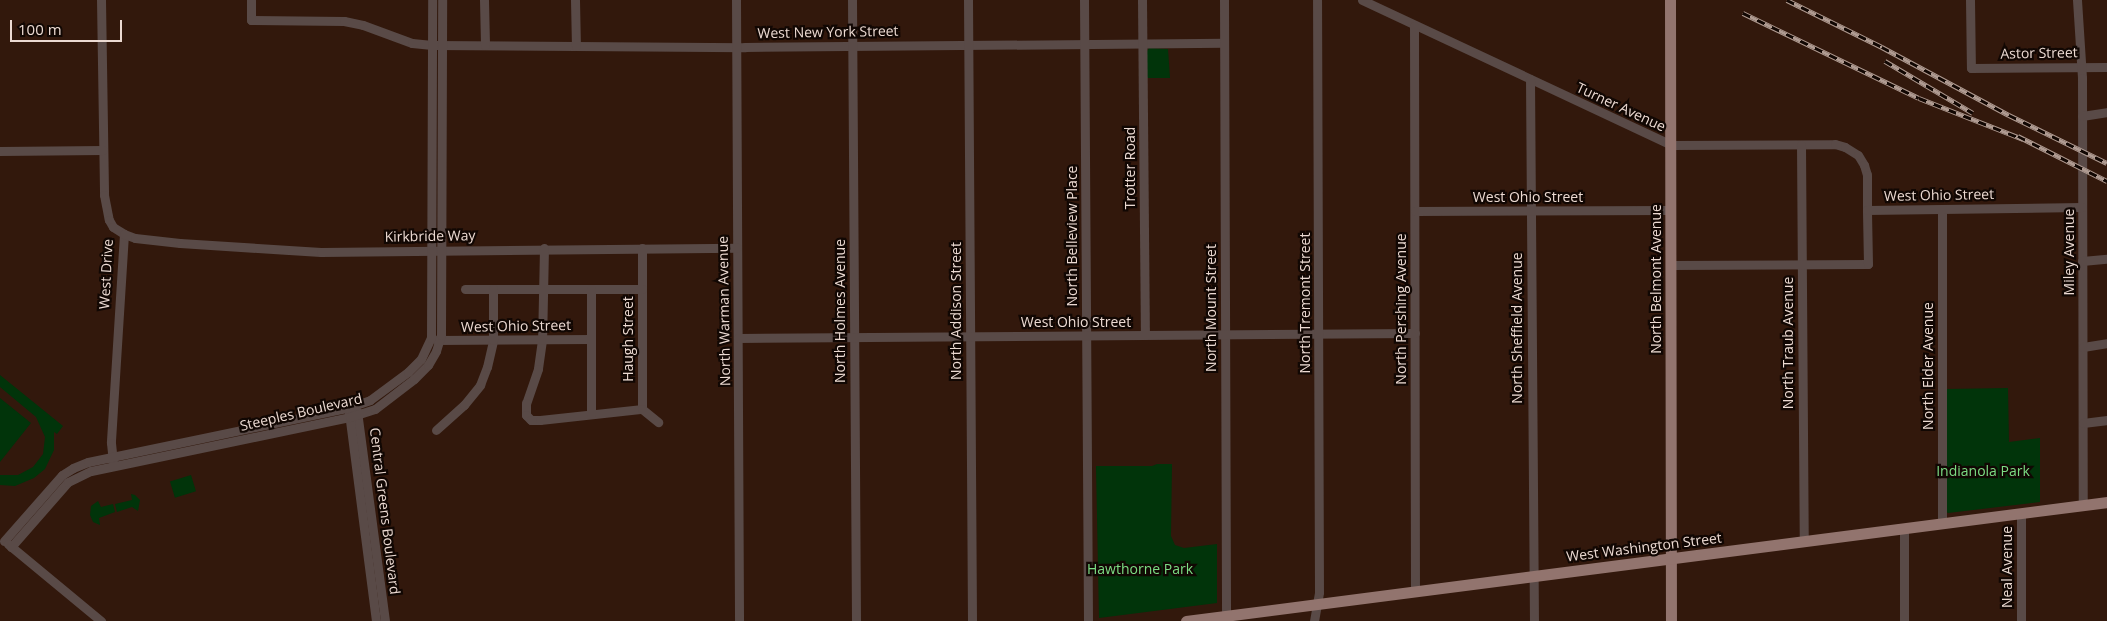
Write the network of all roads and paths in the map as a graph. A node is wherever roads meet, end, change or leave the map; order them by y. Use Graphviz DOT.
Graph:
graph roads {
  1 [pos="101,0"];
  2 [pos="251,0"];
  3 [pos="432,0"];
  4 [pos="442,0"];
  5 [pos="484,0"];
  6 [pos="576,0"];
  7 [pos="736,0"];
  8 [pos="852,0"];
  9 [pos="968,0"];
  10 [pos="1084,0"];
  11 [pos="1142,0"];
  12 [pos="1224,0"];
  13 [pos="1317,0"];
  14 [pos="1362,0"];
  15 [pos="1670,0"];
  16 [pos="1970,0"];
  17 [pos="2077,0"];
  18 [pos="1414,26"];
  19 [pos="1143,43"];
  20 [pos="1224,43"];
  21 [pos="1084,44"];
  22 [pos="432,45"];
  23 [pos="443,45"];
  24 [pos="485,45"];
  25 [pos="968,45"];
  26 [pos="576,46"];
  27 [pos="852,46"];
  28 [pos="736,47"];
  29 [pos="2080,67"];
  30 [pos="2107,67"];
  31 [pos="1530,79"];
  32 [pos="2107,112"];
  33 [pos="2082,116"];
  34 [pos="1671,145"];
  35 [pos="1801,145"];
  36 [pos="103,150"];
  37 [pos="0,151"];
  38 [pos="2082,207"];
  39 [pos="1942,209"];
  40 [pos="1531,210"];
  41 [pos="1671,210"];
  42 [pos="1867,210"];
  43 [pos="1414,211"];
  44 [pos="124,234"];
  45 [pos="544,248"];
  46 [pos="642,248"];
  47 [pos="737,248"];
  48 [pos="431,249"];
  49 [pos="442,249"];
  50 [pos="2107,259"];
  51 [pos="2082,261"];
  52 [pos="1802,264"];
  53 [pos="1671,265"];
  54 [pos="464,289"];
  55 [pos="493,289"];
  56 [pos="543,289"];
  57 [pos="592,289"];
  58 [pos="642,289"];
  59 [pos="1415,333"];
  60 [pos="1318,334"];
  61 [pos="1145,335"];
  62 [pos="1225,335"];
  63 [pos="970,336"];
  64 [pos="1086,336"];
  65 [pos="854,337"];
  66 [pos="431,338"];
  67 [pos="738,338"];
  68 [pos="591,339"];
  69 [pos="441,340"];
  70 [pos="493,340"];
  71 [pos="542,340"];
  72 [pos="2107,343"];
  73 [pos="2083,347"];
  74 [pos="642,409"];
  75 [pos="353,411"];
  76 [pos="591,414"];
  77 [pos="2107,420"];
  78 [pos="658,422"];
  79 [pos="2083,423"];
  80 [pos="436,430"];
  81 [pos="113,461"];
  82 [pos="2107,502"];
  83 [pos="2083,505"];
  84 [pos="2021,513"];
  85 [pos="1942,523"];
  86 [pos="1904,528"];
  87 [pos="1804,541"];
  88 [pos="5,542"];
  89 [pos="1670,559"];
  90 [pos="1532,576"];
  91 [pos="1415,592"];
  92 [pos="1317,605"];
  93 [pos="1226,616"];
  94 [pos="1205,620"];
  95 [pos="101,621"];
  96 [pos="376,621"];
  97 [pos="385,621"];
  98 [pos="740,621"];
  99 [pos="856,621"];
  100 [pos="972,621"];
  101 [pos="1088,621"];
  102 [pos="1186,621"];
  103 [pos="1314,621"];
  104 [pos="1534,621"];
  105 [pos="1671,621"];
  106 [pos="1904,621"];
  107 [pos="2021,621"];
  1 -- 36 [label="street, West Drive"];
  2 -- 22 [label="street, West New York Street"];
  3 -- 22 [label="street, Steeples Boulevard"];
  4 -- 23 [label="street, Steeples Boulevard"];
  5 -- 24 [label="street"];
  6 -- 26 [label="street"];
  7 -- 28 [label="street, North Warman Avenue"];
  8 -- 27 [label="street, North Holmes Avenue"];
  9 -- 25 [label="street, North Addison Street"];
  10 -- 21 [label="street, North Belleview Place"];
  11 -- 19 [label="street, Trotter Road"];
  12 -- 20 [label="street, North Mount Street"];
  13 -- 60 [label="street, North Tremont Street"];
  14 -- 18 [label="street, Turner Avenue"];
  15 -- 34 [label="main road, North Belmont Avenue"];
  16 -- 29 [label="street, Astor Street"];
  17 -- 29 [label="street, Miley Avenue"];
  18 -- 31 [label="street, Turner Avenue"];
  18 -- 43 [label="street, North Pershing Avenue"];
  19 -- 20 [label="street, West New York Street"];
  19 -- 21 [label="street, West New York Street"];
  19 -- 61 [label="street, Trotter Road"];
  20 -- 62 [label="street, North Mount Street"];
  21 -- 25 [label="street, West New York Street"];
  21 -- 64 [label="street, North Belleview Place"];
  22 -- 23 [label="street, West New York Street"];
  22 -- 48 [label="street, Steeples Boulevard"];
  23 -- 24 [label="street, West New York Street"];
  23 -- 49 [label="street, Steeples Boulevard"];
  24 -- 26 [label="street, West New York Street"];
  25 -- 27 [label="street, West New York Street"];
  25 -- 63 [label="street, North Addison Street"];
  26 -- 28 [label="street, West New York Street"];
  27 -- 28 [label="street, West New York Street"];
  27 -- 65 [label="street, North Holmes Avenue"];
  28 -- 47 [label="street, North Warman Avenue"];
  29 -- 30 [label="street, Astor Street"];
  29 -- 33 [label="street, Miley Avenue"];
  31 -- 34 [label="street, Turner Avenue"];
  31 -- 40 [label="street, North Sheffield Avenue"];
  32 -- 33 [label="street"];
  33 -- 38 [label="street, Miley Avenue"];
  34 -- 35 [label="street, Turner Avenue"];
  34 -- 41 [label="main road, North Belmont Avenue"];
  35 -- 42 [label="street, Turner Avenue"];
  35 -- 52 [label="street, North Traub Avenue"];
  36 -- 37 [label="street"];
  36 -- 44 [label="street, West Drive"];
  38 -- 39 [label="street, West Ohio Street"];
  38 -- 51 [label="street, Miley Avenue"];
  39 -- 42 [label="street, West Ohio Street"];
  39 -- 85 [label="street, North Elder Avenue"];
  40 -- 41 [label="street, West Ohio Street"];
  40 -- 43 [label="street, West Ohio Street"];
  40 -- 90 [label="street, North Sheffield Avenue"];
  41 -- 53 [label="main road, North Belmont Avenue"];
  42 -- 52 [label="street, West Ohio Street"];
  43 -- 59 [label="street, North Pershing Avenue"];
  44 -- 48 [label="street, Kirkbride Way"];
  44 -- 81 [label="street, West Drive"];
  45 -- 46 [label="street, Kirkbride Way"];
  45 -- 49 [label="street, Kirkbride Way"];
  45 -- 56 [label="street"];
  46 -- 47 [label="street, Kirkbride Way"];
  46 -- 58 [label="street, Haugh Street"];
  47 -- 67 [label="street, North Warman Avenue"];
  48 -- 49 [label="street, Kirkbride Way"];
  48 -- 66 [label="street, Steeples Boulevard"];
  49 -- 69 [label="street, Steeples Boulevard"];
  50 -- 51 [label="street"];
  51 -- 73 [label="street, Miley Avenue"];
  52 -- 53 [label="street, West Ohio Street"];
  52 -- 87 [label="street, North Traub Avenue"];
  53 -- 89 [label="main road, North Belmont Avenue"];
  54 -- 55 [label="street"];
  55 -- 56 [label="street"];
  55 -- 70 [label="street"];
  56 -- 57 [label="street"];
  56 -- 71 [label="street"];
  57 -- 58 [label="street"];
  57 -- 68 [label="street"];
  58 -- 74 [label="street, Haugh Street"];
  59 -- 60 [label="street, West Ohio Street"];
  59 -- 91 [label="street, North Pershing Avenue"];
  60 -- 62 [label="street, West Ohio Street"];
  60 -- 92 [label="street, North Tremont Street"];
  61 -- 62 [label="street, West Ohio Street"];
  61 -- 64 [label="street, West Ohio Street"];
  62 -- 93 [label="street, North Mount Street"];
  63 -- 64 [label="street, West Ohio Street"];
  63 -- 65 [label="street, West Ohio Street"];
  63 -- 100 [label="street, North Addison Street"];
  64 -- 101 [label="street, North Belleview Place"];
  65 -- 67 [label="street, West Ohio Street"];
  65 -- 99 [label="street, North Holmes Avenue"];
  66 -- 69 [label="street, West Ohio Street"];
  66 -- 75 [label="street, Steeples Boulevard"];
  67 -- 98 [label="street, North Warman Avenue"];
  68 -- 71 [label="street, West Ohio Street"];
  68 -- 76 [label="street"];
  69 -- 70 [label="street, West Ohio Street"];
  69 -- 75 [label="street, Steeples Boulevard"];
  70 -- 71 [label="street, West Ohio Street"];
  70 -- 80 [label="street"];
  71 -- 76 [label="street"];
  72 -- 73 [label="street"];
  73 -- 79 [label="street, Miley Avenue"];
  74 -- 76 [label="street"];
  74 -- 78 [label="street"];
  75 -- 81 [label="street, Steeples Boulevard"];
  75 -- 96 [label="street, Central Greens Boulevard"];
  75 -- 97 [label="street, Central Greens Boulevard"];
  77 -- 79 [label="street"];
  79 -- 83 [label="street, Miley Avenue"];
  81 -- 88 [label="street, Steeples Boulevard"];
  82 -- 83 [label="main road, West Washington Street"];
  83 -- 84 [label="main road, West Washington Street"];
  84 -- 85 [label="main road, West Washington Street"];
  84 -- 107 [label="street, Neal Avenue"];
  85 -- 86 [label="main road, West Washington Street"];
  86 -- 87 [label="main road, West Washington Street"];
  86 -- 106 [label="street"];
  87 -- 89 [label="main road, West Washington Street"];
  88 -- 95 [label="street"];
  89 -- 90 [label="main road, West Washington Street"];
  89 -- 105 [label="main road, North Belmont Avenue"];
  90 -- 91 [label="main road, West Washington Street"];
  90 -- 104 [label="street, North Sheffield Avenue"];
  91 -- 92 [label="main road, West Washington Street"];
  92 -- 93 [label="main road, West Washington Street"];
  92 -- 103 [label="street, North Tremont Street"];
  93 -- 94 [label="main road, West Washington Street"];
  94 -- 102 [label="main road, West Washington Street"];
}
